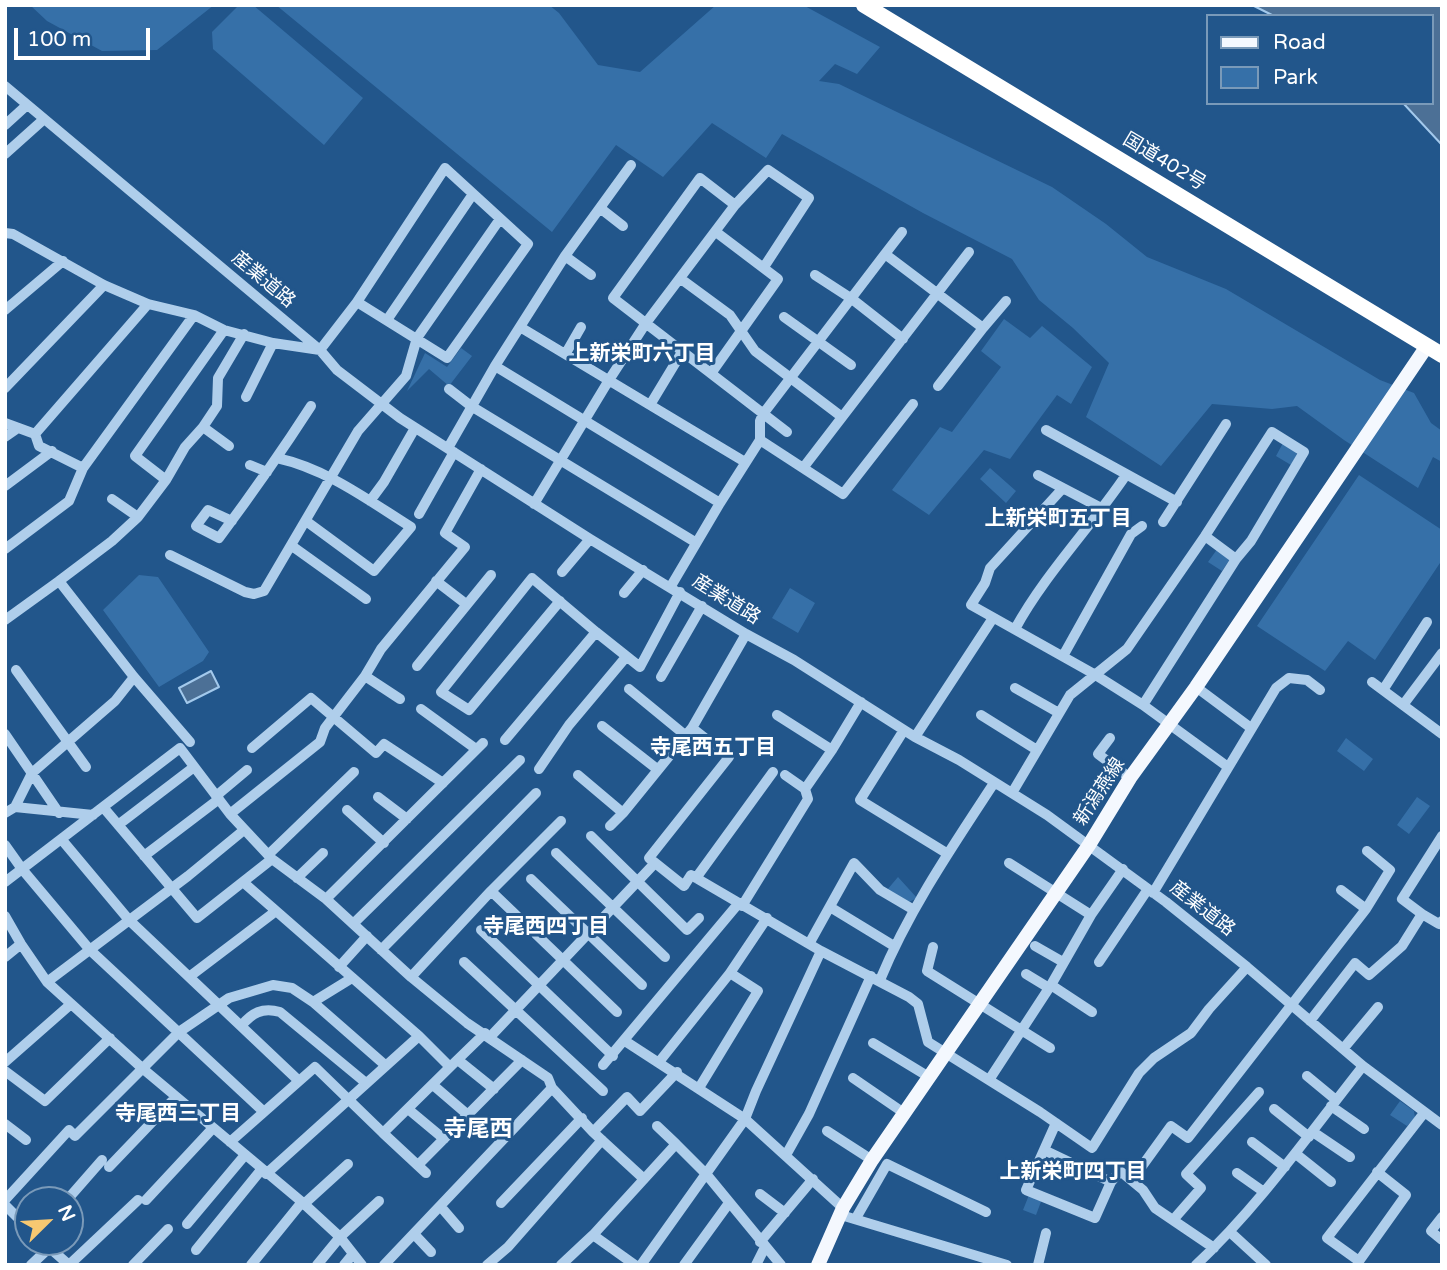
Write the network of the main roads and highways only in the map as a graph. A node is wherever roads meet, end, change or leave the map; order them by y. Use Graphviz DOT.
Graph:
graph roads {
  1 [pos="864,5"];
  2 [pos="1427,346"];
  3 [pos="1442,355"];
  4 [pos="818,1265"];
  1 -- 2 [label="highway, 国道402号"];
  2 -- 3 [label="highway, 国道402号"];
  2 -- 4 [label="main road, 新潟燕線"];
}
